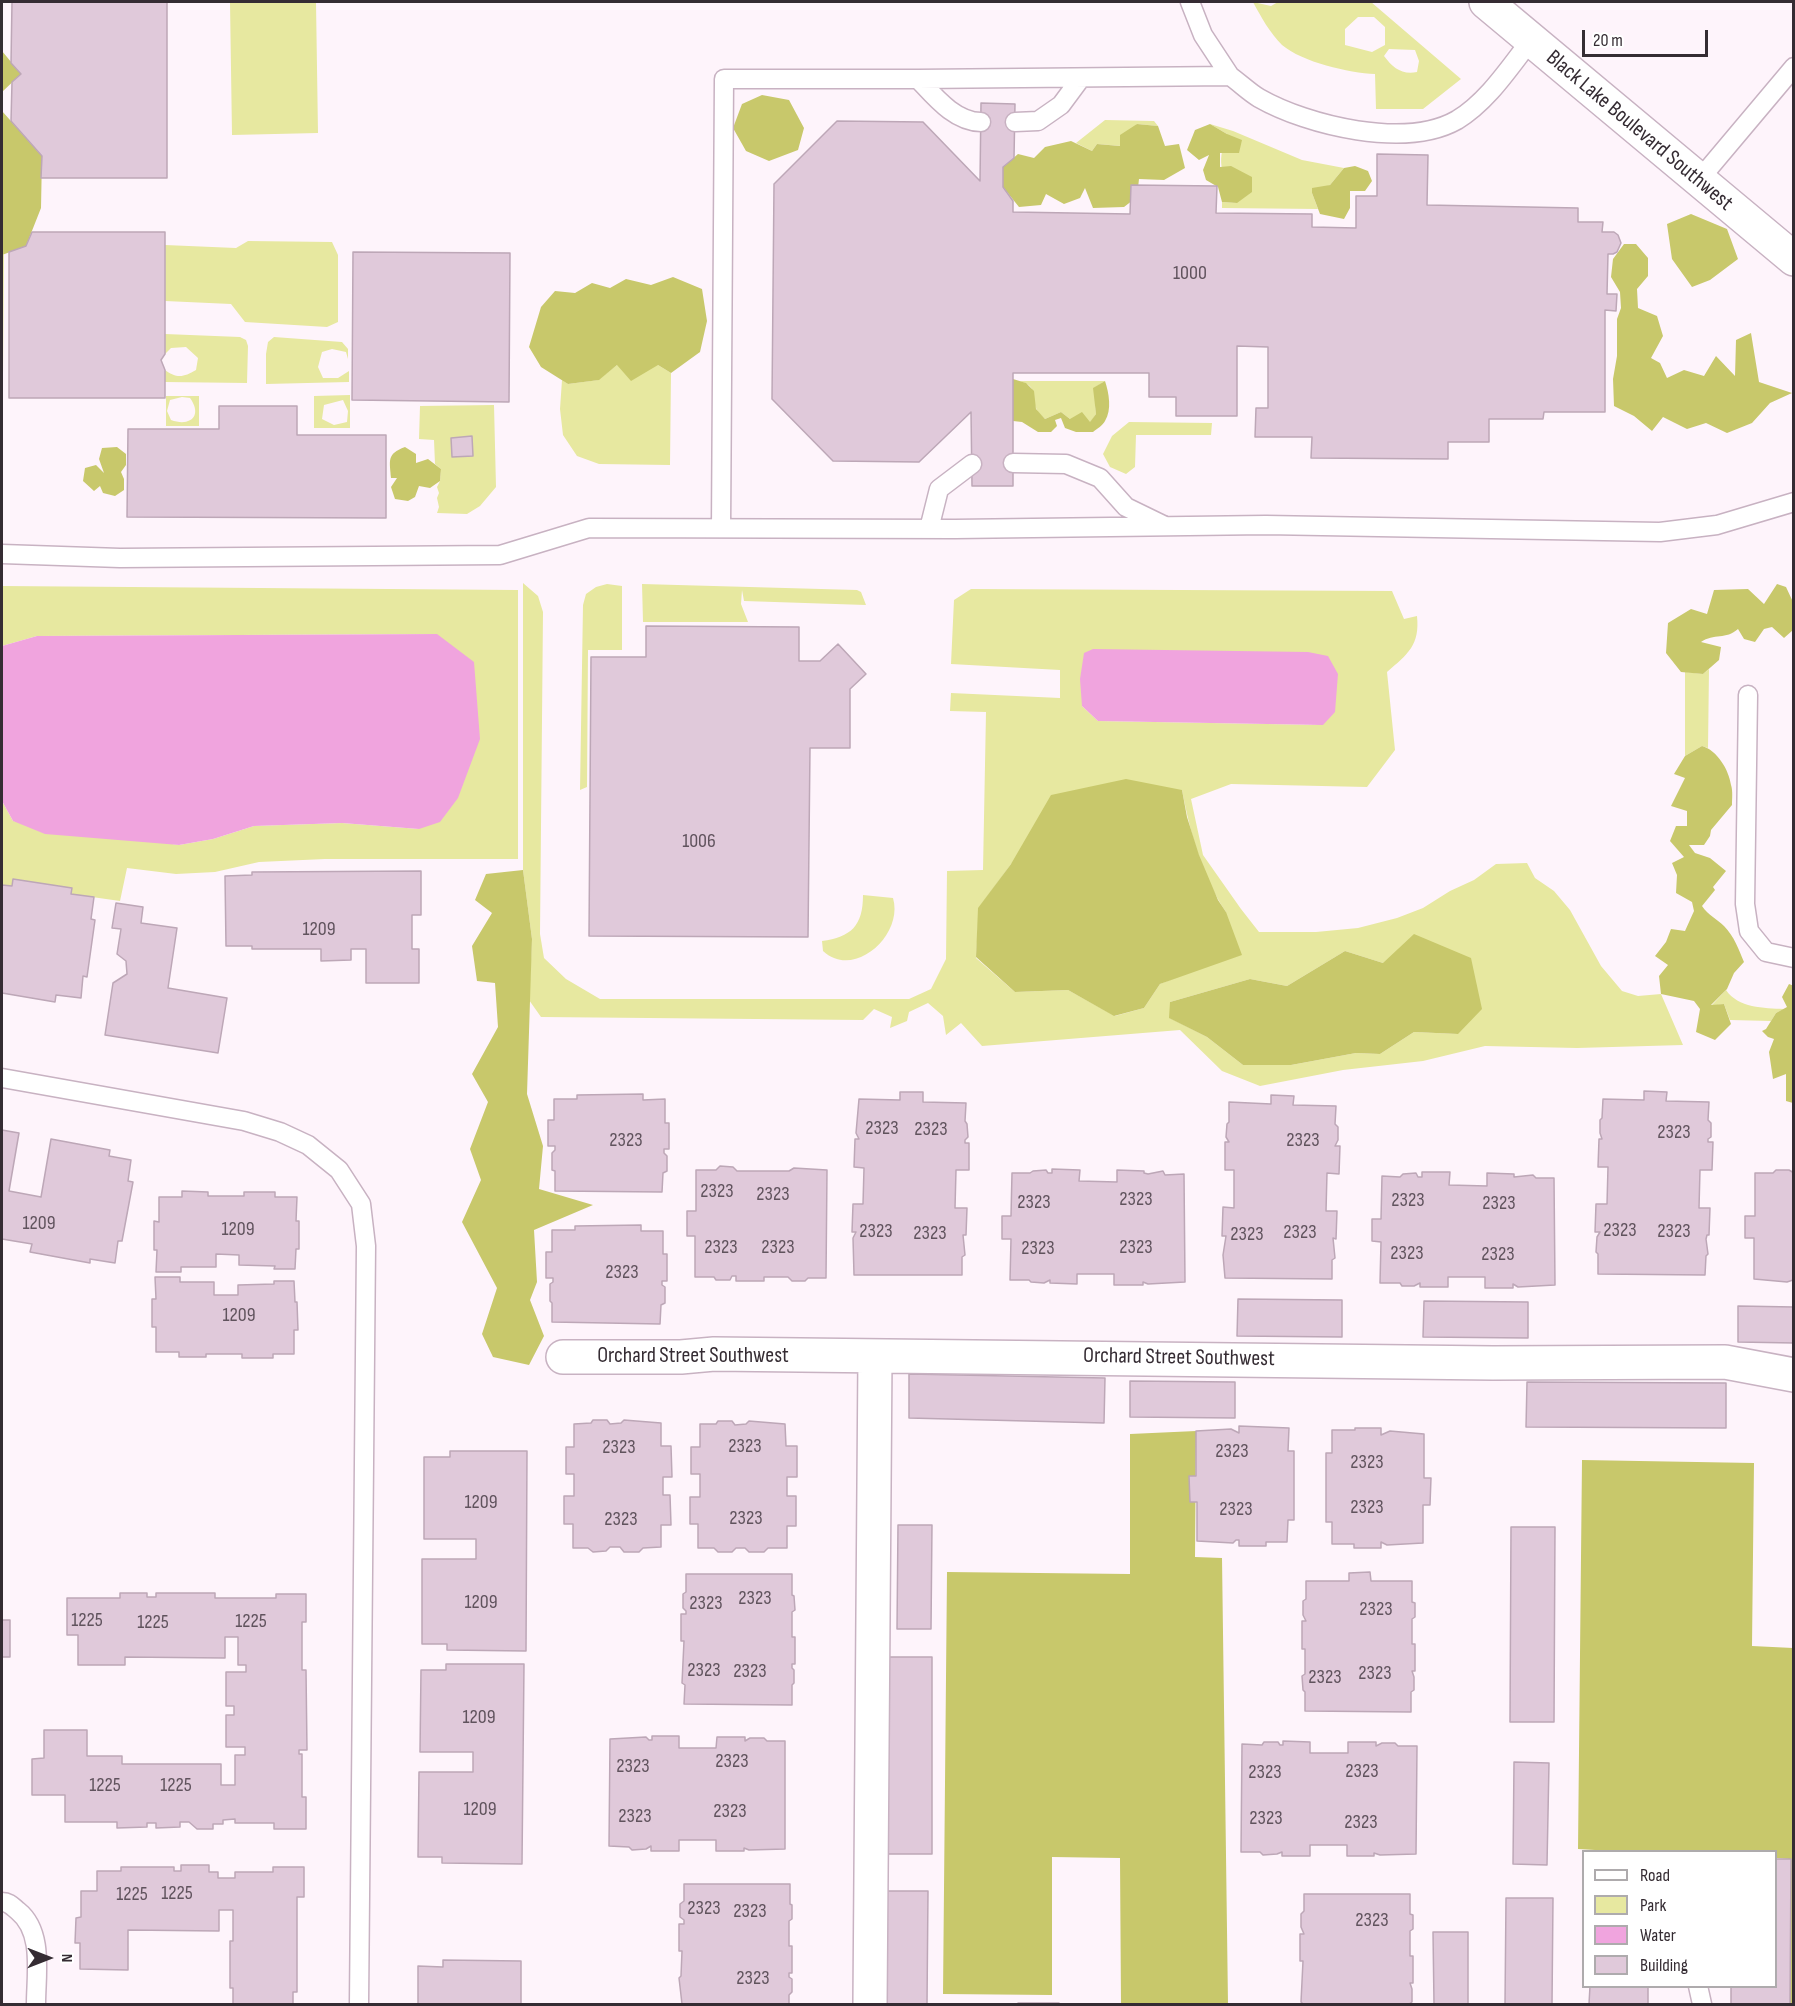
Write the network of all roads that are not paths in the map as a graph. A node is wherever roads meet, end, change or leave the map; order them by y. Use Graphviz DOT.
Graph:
graph roads {
  1 [pos="1190,2"];
  2 [pos="1486,2"];
  3 [pos="1531,40"];
  4 [pos="1791,75"];
  5 [pos="1230,76"];
  6 [pos="1081,78"];
  7 [pos="918,80"];
  8 [pos="981,122"];
  9 [pos="1015,122"];
  10 [pos="1699,180"];
  11 [pos="1794,259"];
  12 [pos="1013,463"];
  13 [pos="972,464"];
  14 [pos="1794,501"];
  15 [pos="1167,526"];
  16 [pos="721,528"];
  17 [pos="929,529"];
  18 [pos="2,554"];
  19 [pos="1748,695"];
  20 [pos="1794,958"];
  21 [pos="2,1078"];
  22 [pos="875,1356"];
  23 [pos="563,1357"];
  24 [pos="1794,1375"];
  25 [pos="2,1902"];
  26 [pos="1698,1988"];
  27 [pos="36,2004"];
  28 [pos="359,2004"];
  29 [pos="870,2004"];
  30 [pos="1702,2004"];
  1 -- 5 [label="lane"];
  2 -- 3 [label="street, Black Lake Boulevard Southwest"];
  3 -- 5 [label="lane"];
  3 -- 10 [label="street, Black Lake Boulevard Southwest"];
  4 -- 10 [label="lane"];
  5 -- 6 [label="lane"];
  6 -- 7 [label="lane"];
  6 -- 9 [label="lane"];
  7 -- 8 [label="lane"];
  7 -- 16 [label="lane"];
  10 -- 11 [label="street, Black Lake Boulevard Southwest"];
  12 -- 15 [label="lane"];
  13 -- 17 [label="lane"];
  14 -- 15 [label="lane"];
  15 -- 17 [label="lane"];
  16 -- 17 [label="lane"];
  16 -- 18 [label="lane"];
  19 -- 20 [label="lane"];
  21 -- 28 [label="lane"];
  22 -- 23 [label="street, Orchard Street Southwest"];
  22 -- 24 [label="street, Orchard Street Southwest"];
  22 -- 29 [label="street"];
  25 -- 27 [label="lane"];
  26 -- 30 [label="lane"];
}
